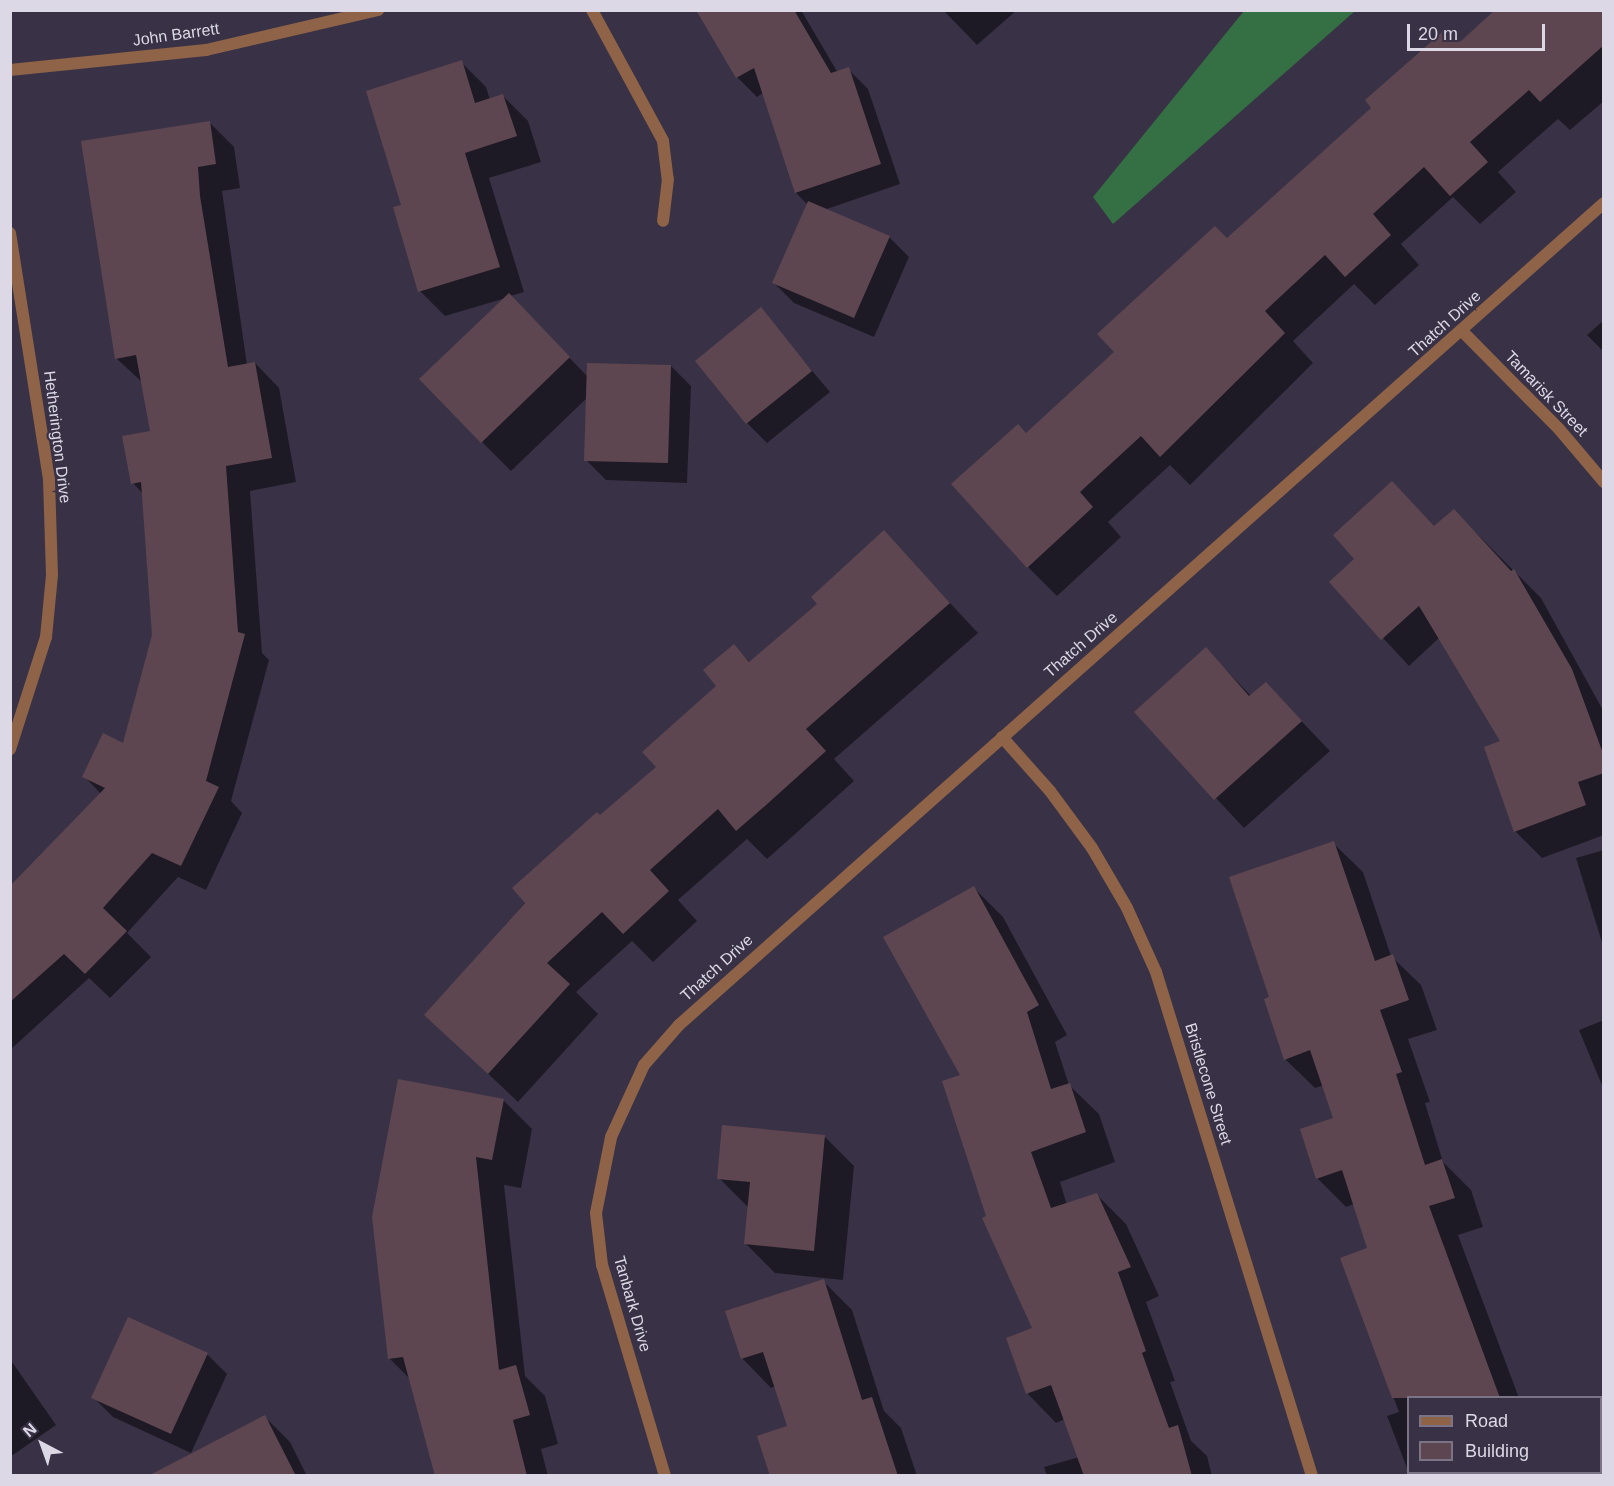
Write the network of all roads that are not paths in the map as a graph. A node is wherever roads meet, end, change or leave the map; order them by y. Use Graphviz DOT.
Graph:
graph roads {
  1 [pos="378,10"];
  2 [pos="592,10"];
  3 [pos="10,70"];
  4 [pos="1604,203"];
  5 [pos="663,221"];
  6 [pos="10,233"];
  7 [pos="1462,331"];
  8 [pos="1604,482"];
  9 [pos="1002,737"];
  10 [pos="10,748"];
  11 [pos="611,1137"];
  12 [pos="665,1476"];
  13 [pos="1312,1476"];
  1 -- 3 [label="street, John Barrett"];
  2 -- 5 [label="street"];
  4 -- 7 [label="street, Thatch Drive"];
  6 -- 10 [label="street, Hetherington Drive"];
  7 -- 8 [label="street, Tamarisk Street"];
  7 -- 9 [label="street, Thatch Drive"];
  9 -- 11 [label="street, Thatch Drive"];
  9 -- 13 [label="street, Bristlecone Street"];
  11 -- 12 [label="street, Tanbark Drive"];
}
